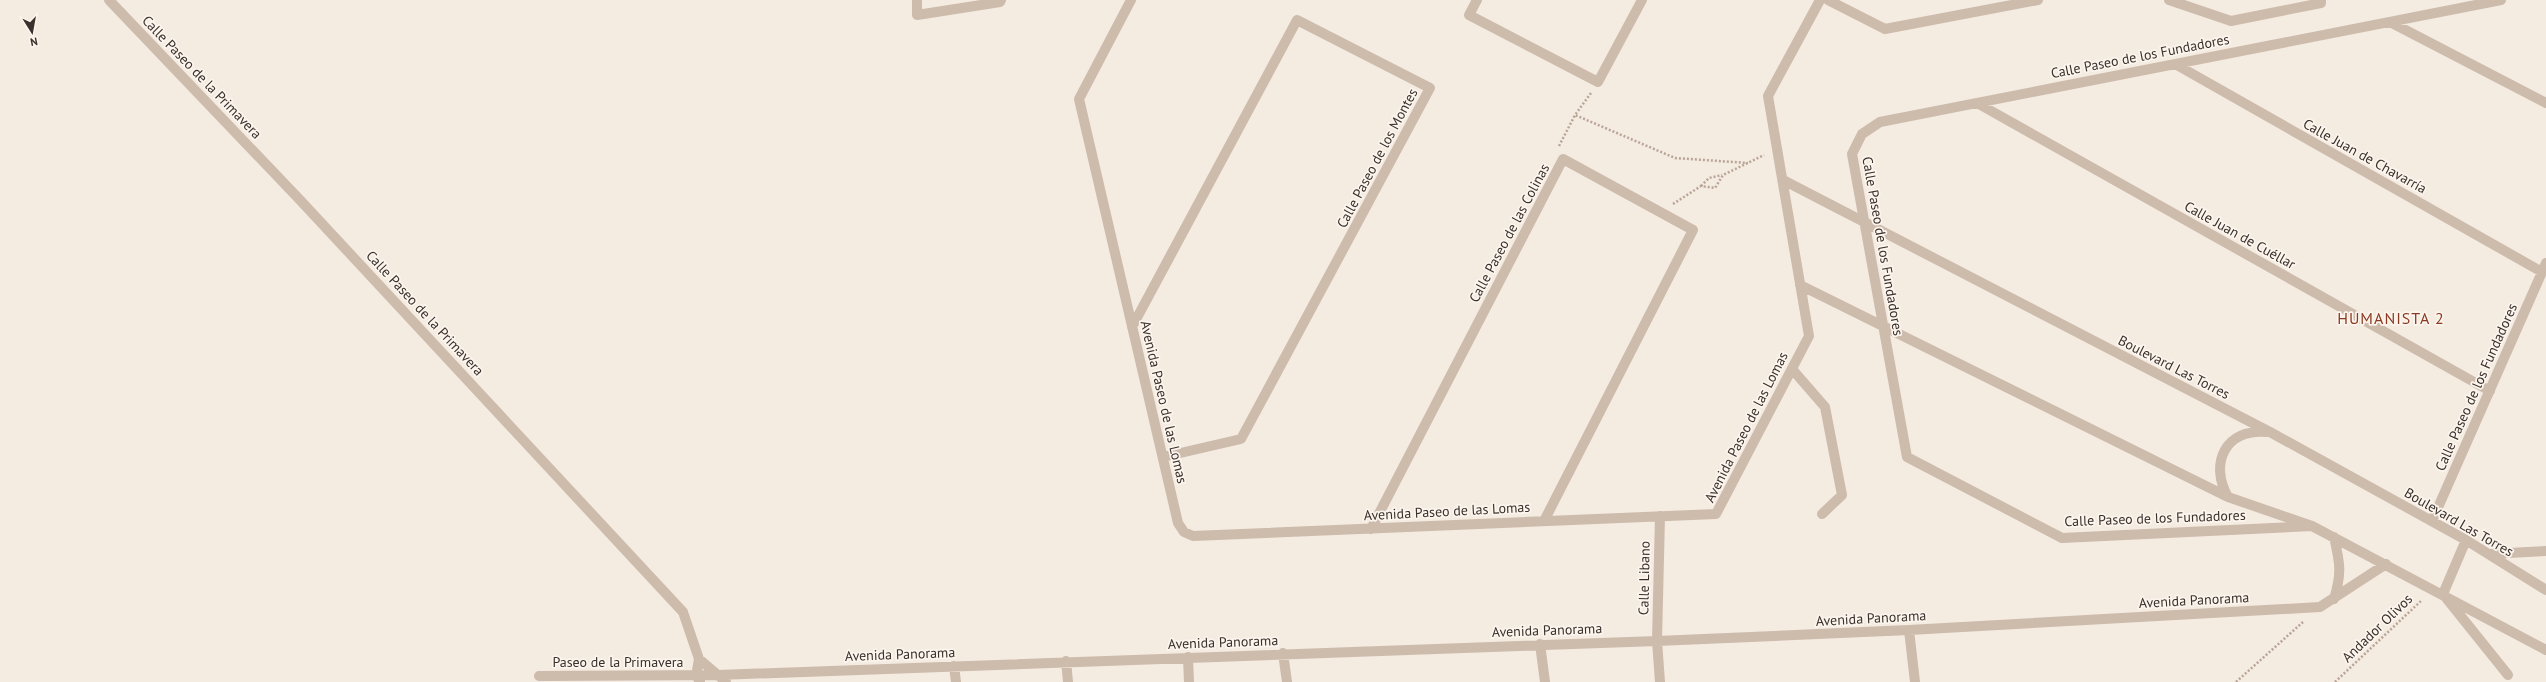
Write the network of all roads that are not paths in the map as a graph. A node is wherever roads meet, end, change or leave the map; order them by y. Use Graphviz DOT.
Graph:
graph roads {
  1 [pos="109,0"];
  2 [pos="917,0"];
  3 [pos="1001,0"];
  4 [pos="1131,0"];
  5 [pos="1476,0"];
  6 [pos="1642,0"];
  7 [pos="1820,0"];
  8 [pos="1828,0"];
  9 [pos="2038,0"];
  10 [pos="2169,0"];
  11 [pos="2321,0"];
  12 [pos="2501,0"];
  13 [pos="2390,22"];
  14 [pos="2175,64"];
  15 [pos="1977,103"];
  16 [pos="2546,103"];
  17 [pos="1783,180"];
  18 [pos="1864,222"];
  19 [pos="2544,267"];
  20 [pos="1800,285"];
  21 [pos="1884,326"];
  22 [pos="1132,327"];
  23 [pos="1792,369"];
  24 [pos="2490,391"];
  25 [pos="2270,432"];
  26 [pos="1163,457"];
  27 [pos="2228,497"];
  28 [pos="1822,514"];
  29 [pos="1660,516"];
  30 [pos="1544,521"];
  31 [pos="2432,521"];
  32 [pos="2312,526"];
  33 [pos="1371,529"];
  34 [pos="2334,537"];
  35 [pos="2466,540"];
  36 [pos="2546,551"];
  37 [pos="2489,554"];
  38 [pos="2386,564"];
  39 [pos="2546,590"];
  40 [pos="2443,594"];
  41 [pos="2334,599"];
  42 [pos="1908,630"];
  43 [pos="1657,641"];
  44 [pos="1540,644"];
  45 [pos="2546,650"];
  46 [pos="1284,653"];
  47 [pos="1188,657"];
  48 [pos="699,660"];
  49 [pos="1066,661"];
  50 [pos="954,666"];
  51 [pos="718,675"];
  52 [pos="2508,675"];
  53 [pos="698,679"];
  54 [pos="541,680"];
  55 [pos="726,682"];
  56 [pos="956,682"];
  57 [pos="1068,682"];
  58 [pos="1189,682"];
  59 [pos="1286,682"];
  60 [pos="1545,682"];
  61 [pos="1660,682"];
  62 [pos="1915,682"];
  1 -- 48 [label="street, Calle Paseo de la Primavera"];
  2 -- 3 [label="street"];
  4 -- 22 [label="street, Avenida Paseo de las Lomas"];
  5 -- 6 [label="street"];
  7 -- 17 [label="street, Avenida Paseo de las Lomas"];
  8 -- 9 [label="street"];
  10 -- 11 [label="street"];
  12 -- 13 [label="street, Calle Paseo de los Fundadores"];
  13 -- 14 [label="street, Calle Paseo de los Fundadores"];
  13 -- 16 [label="street"];
  14 -- 15 [label="street, Calle Paseo de los Fundadores"];
  14 -- 19 [label="street, Calle Juan de Chavarría"];
  15 -- 18 [label="street, Calle Paseo de los Fundadores"];
  15 -- 24 [label="street, Calle Juan de Cuéllar"];
  17 -- 18 [label="street, Boulevard Las Torres"];
  17 -- 20 [label="street, Avenida Paseo de las Lomas"];
  18 -- 21 [label="street, Calle Paseo de los Fundadores"];
  18 -- 25 [label="street, Boulevard Las Torres"];
  19 -- 24 [label="street, Calle Paseo de los Fundadores"];
  20 -- 21 [label="street"];
  20 -- 23 [label="street, Avenida Paseo de las Lomas"];
  21 -- 27 [label="street"];
  21 -- 32 [label="street, Calle Paseo de los Fundadores"];
  22 -- 26 [label="street, Avenida Paseo de las Lomas"];
  22 -- 26 [label="street, Calle Paseo de los Montes"];
  23 -- 28 [label="street"];
  23 -- 29 [label="street, Avenida Paseo de las Lomas"];
  24 -- 31 [label="street, Calle Paseo de los Fundadores"];
  25 -- 27 [label="street"];
  25 -- 31 [label="street, Boulevard Las Torres"];
  26 -- 33 [label="street, Avenida Paseo de las Lomas"];
  27 -- 32 [label="street"];
  29 -- 30 [label="street, Avenida Paseo de las Lomas"];
  29 -- 43 [label="street, Calle Libano"];
  30 -- 33 [label="street, Avenida Paseo de las Lomas"];
  30 -- 33 [label="street, Calle Paseo de las Colinas"];
  31 -- 35 [label="street, Boulevard Las Torres"];
  32 -- 34 [label="street"];
  34 -- 38 [label="street"];
  34 -- 41 [label="street"];
  35 -- 37 [label="street, Boulevard Las Torres"];
  35 -- 40 [label="street"];
  36 -- 37 [label="street"];
  37 -- 39 [label="street, Boulevard Las Torres"];
  38 -- 40 [label="street"];
  38 -- 41 [label="street, Avenida Panorama"];
  40 -- 45 [label="street"];
  40 -- 52 [label="street"];
  41 -- 42 [label="street, Avenida Panorama"];
  42 -- 43 [label="street, Avenida Panorama"];
  42 -- 62 [label="street"];
  43 -- 44 [label="street, Avenida Panorama"];
  43 -- 61 [label="street, Calle Libano"];
  44 -- 46 [label="street, Avenida Panorama"];
  44 -- 60 [label="street"];
  46 -- 47 [label="street, Avenida Panorama"];
  46 -- 59 [label="street"];
  47 -- 49 [label="street, Avenida Panorama"];
  47 -- 58 [label="street"];
  48 -- 51 [label="street"];
  48 -- 53 [label="street, Calle Paseo de la Primavera"];
  49 -- 50 [label="street, Avenida Panorama"];
  49 -- 57 [label="street"];
  50 -- 51 [label="street, Avenida Panorama"];
  50 -- 56 [label="street"];
  51 -- 53 [label="street, Avenida Panorama"];
  51 -- 55 [label="street"];
  53 -- 54 [label="street, Paseo de la Primavera"];
}
